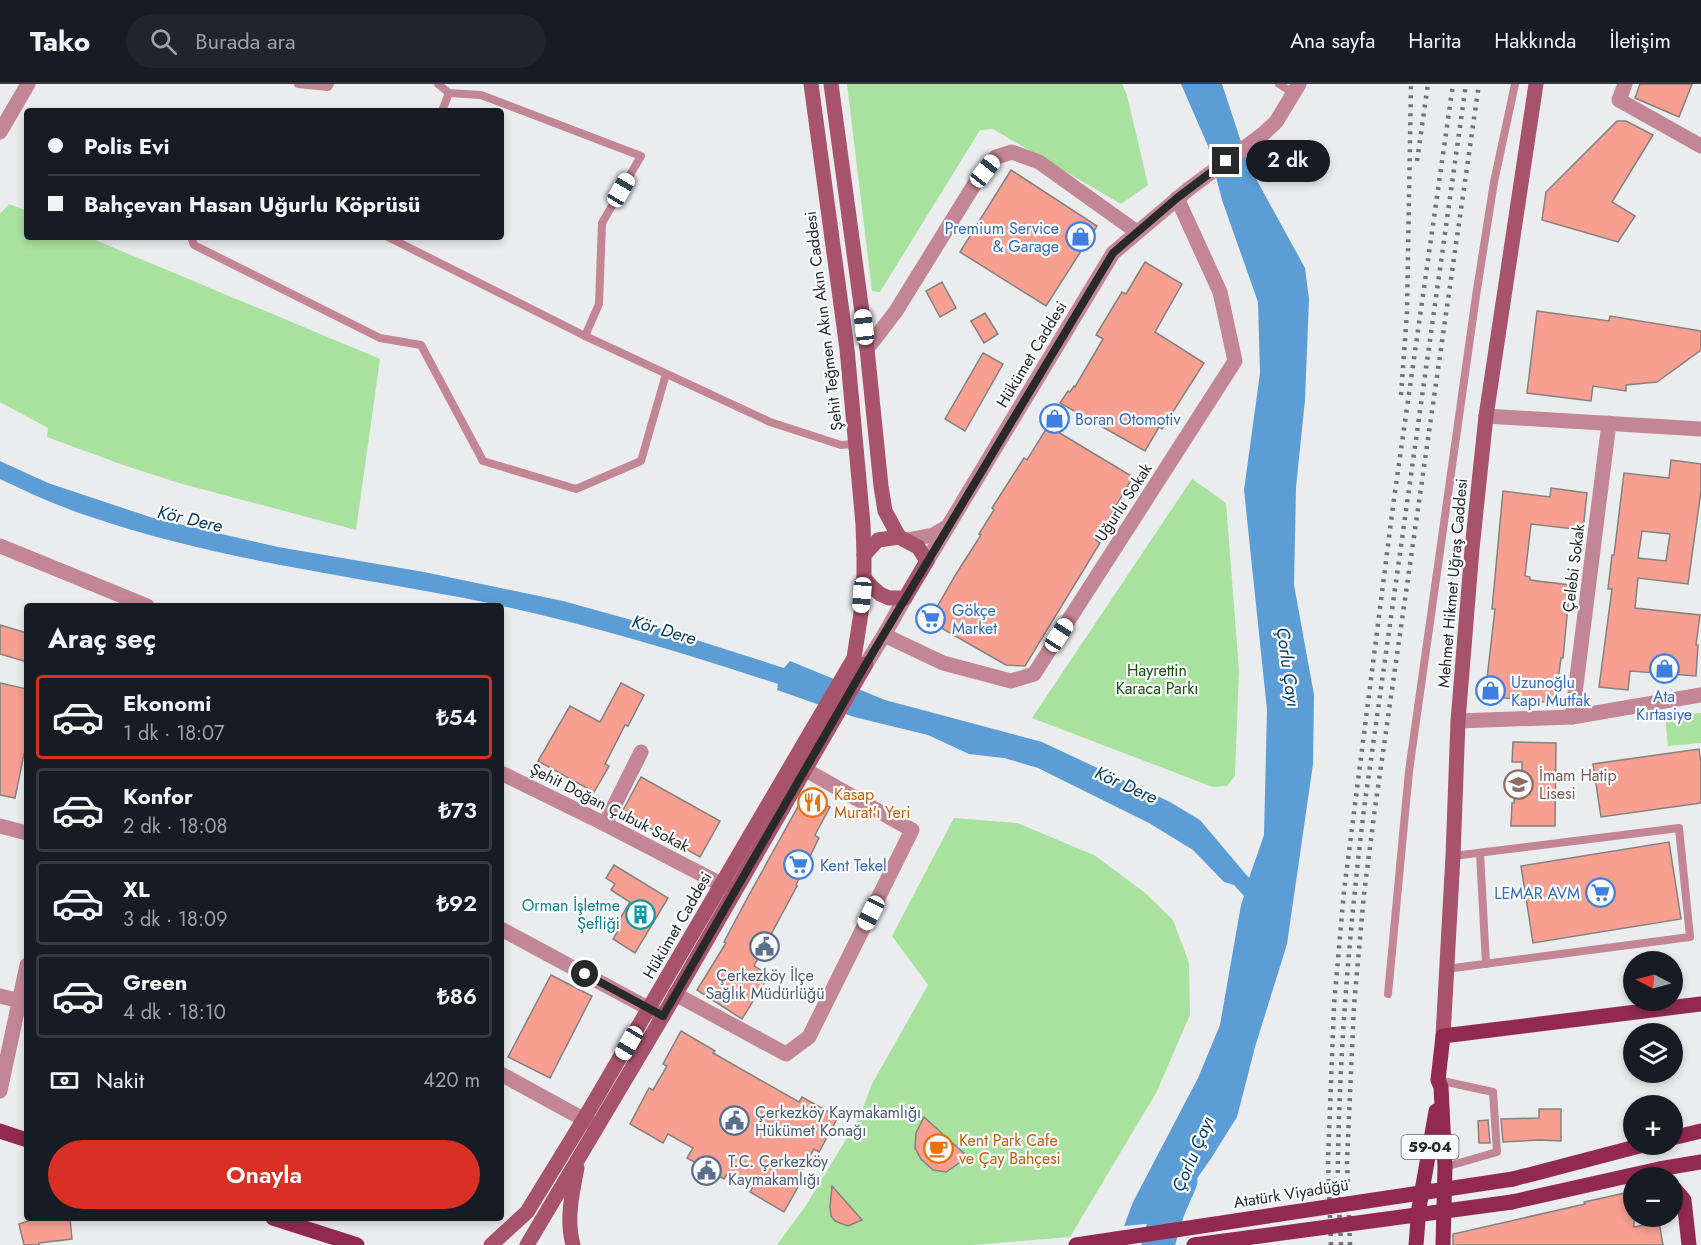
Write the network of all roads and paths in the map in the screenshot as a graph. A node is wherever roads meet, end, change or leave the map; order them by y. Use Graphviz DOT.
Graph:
graph roads {
  1 [pos="28,84"];
  2 [pos="298,84"];
  3 [pos="330,84"];
  4 [pos="438,84"];
  5 [pos="811,84"];
  6 [pos="831,84"];
  7 [pos="1280,84"];
  8 [pos="1515,84"];
  9 [pos="1536,84"];
  10 [pos="1625,84"];
  11 [pos="1296,89"];
  12 [pos="449,93"];
  13 [pos="442,108"];
  14 [pos="0,132"];
  15 [pos="1701,146"];
  16 [pos="1177,198"];
  17 [pos="1137,232"];
  18 [pos="192,240"];
  19 [pos="394,240"];
  20 [pos="585,336"];
  21 [pos="867,349"];
  22 [pos="666,374"];
  23 [pos="1486,416"];
  24 [pos="1609,423"];
  25 [pos="1701,429"];
  26 [pos="855,444"];
  27 [pos="947,527"];
  28 [pos="903,539"];
  29 [pos="0,546"];
  30 [pos="864,555"];
  31 [pos="927,561"];
  32 [pos="864,578"];
  33 [pos="905,598"];
  34 [pos="125,602"];
  35 [pos="884,635"];
  36 [pos="860,661"];
  37 [pos="1701,695"];
  38 [pos="1572,717"];
  39 [pos="1458,721"];
  40 [pos="814,739"];
  41 [pos="641,752"];
  42 [pos="804,769"];
  43 [pos="504,774"];
  44 [pos="605,824"];
  45 [pos="0,826"];
  46 [pos="24,832"];
  47 [pos="1480,853"];
  48 [pos="1453,856"];
  49 [pos="728,888"];
  50 [pos="504,931"];
  51 [pos="1486,964"];
  52 [pos="674,965"];
  53 [pos="1446,969"];
  54 [pos="24,980"];
  55 [pos="675,994"];
  56 [pos="1388,994"];
  57 [pos="0,996"];
  58 [pos="20,1001"];
  59 [pos="1701,1004"];
  60 [pos="655,1009"];
  61 [pos="1443,1036"];
  62 [pos="504,1076"];
  63 [pos="1439,1084"];
  64 [pos="0,1091"];
  65 [pos="590,1123"];
  66 [pos="0,1131"];
  67 [pos="1701,1131"];
  68 [pos="1683,1135"];
  69 [pos="24,1139"];
  70 [pos="1623,1150"];
  71 [pos="580,1155"];
  72 [pos="1701,1162"];
  73 [pos="1445,1167"];
  74 [pos="1683,1167"];
  75 [pos="1623,1181"];
  76 [pos="1683,1199"];
  77 [pos="282,1221"];
  78 [pos="350,1243"];
  79 [pos="491,1245"];
  80 [pos="527,1245"];
  81 [pos="573,1245"];
  82 [pos="1076,1245"];
  83 [pos="1194,1245"];
  84 [pos="1416,1245"];
  85 [pos="1443,1245"];
  86 [pos="1689,1245"];
  1 -- 14 [label="street"];
  2 -- 3 [label="lane"];
  4 -- 12 [label="lane"];
  5 -- 26 [label="main road, Şehit Teğmen Akın Akın Caddesi"];
  6 -- 21 [label="main road"];
  7 -- 11 [label="lane"];
  8 -- 56 [label="lane"];
  9 -- 23 [label="main road, Mehmet Hikmet Uğraş Caddesi / 59-04"];
  10 -- 15 [label="street"];
  11 -- 16 [label="street, Hükümet Caddesi"];
  12 -- 13 [label="lane"];
  12 -- 20 [label="lane"];
  16 -- 17 [label="street, Hükümet Caddesi"];
  16 -- 35 [label="street, Uğurlu Sokak"];
  17 -- 21 [label="street"];
  17 -- 27 [label="street, Hükümet Caddesi"];
  18 -- 22 [label="lane"];
  19 -- 20 [label="lane"];
  20 -- 22 [label="lane"];
  21 -- 28 [label="main road"];
  22 -- 26 [label="lane"];
  23 -- 24 [label="street"];
  23 -- 39 [label="main road, Mehmet Hikmet Uğraş Caddesi / 59-04"];
  24 -- 25 [label="street"];
  24 -- 38 [label="street, Çelebi Sokak"];
  26 -- 30 [label="main road, Şehit Teğmen Akın Akın Caddesi"];
  27 -- 28 [label="street"];
  27 -- 31 [label="street, Hükümet Caddesi"];
  28 -- 30 [label="main road"];
  28 -- 31 [label="main road"];
  29 -- 34 [label="street"];
  30 -- 32 [label="main road"];
  31 -- 33 [label="main road"];
  32 -- 33 [label="main road"];
  32 -- 36 [label="main road"];
  33 -- 35 [label="street"];
  35 -- 36 [label="street"];
  36 -- 40 [label="main road"];
  37 -- 38 [label="street"];
  38 -- 39 [label="street"];
  39 -- 48 [label="main road, Mehmet Hikmet Uğraş Caddesi / 59-04"];
  40 -- 42 [label="main road, Hükümet Caddesi"];
  40 -- 49 [label="main road, Hükümet Caddesi"];
  41 -- 44 [label="street"];
  42 -- 49 [label="main road, Hükümet Caddesi"];
  42 -- 55 [label="street"];
  43 -- 44 [label="street, Şehit Doğan Çubuk Sokak"];
  44 -- 49 [label="street, Şehit Doğan Çubuk Sokak"];
  45 -- 46 [label="street"];
  47 -- 48 [label="lane"];
  47 -- 51 [label="lane"];
  47 -- 51 [label="lane"];
  48 -- 53 [label="main road, Mehmet Hikmet Uğraş Caddesi / 59-04"];
  49 -- 52 [label="main road, Hükümet Caddesi"];
  49 -- 55 [label="main road, Hükümet Caddesi"];
  50 -- 60 [label="street"];
  51 -- 53 [label="lane"];
  52 -- 55 [label="main road"];
  52 -- 60 [label="main road, Hükümet Caddesi"];
  53 -- 61 [label="main road, Mehmet Hikmet Uğraş Caddesi / 59-04"];
  54 -- 58 [label="street"];
  55 -- 60 [label="main road, Hükümet Caddesi"];
  57 -- 58 [label="street"];
  58 -- 64 [label="street"];
  59 -- 61 [label="main road"];
  60 -- 65 [label="main road, Hükümet Caddesi"];
  61 -- 63 [label="main road, Mehmet Hikmet Uğraş Caddesi / 59-04"];
  62 -- 65 [label="street"];
  63 -- 73 [label="main road, Mehmet Hikmet Uğraş Caddesi / 59-04"];
  63 -- 73 [label="lane"];
  63 -- 84 [label="main road, Mehmet Hikmet Uğraş Caddesi / 59-04"];
  65 -- 71 [label="main road, Hükümet Caddesi"];
  65 -- 79 [label="main road, Hükümet Caddesi"];
  66 -- 69 [label="main road"];
  67 -- 68 [label="main road"];
  70 -- 82 [label="main road, Atatürk Viyadüğü, bridge"];
  71 -- 80 [label="main road, Hükümet Caddesi"];
  71 -- 81 [label="main road"];
  72 -- 74 [label="main road"];
  73 -- 85 [label="main road, Mehmet Hikmet Uğraş Caddesi / 59-04"];
  75 -- 83 [label="main road, bridge"];
  76 -- 86 [label="main road"];
  77 -- 78 [label="main road"];
}
